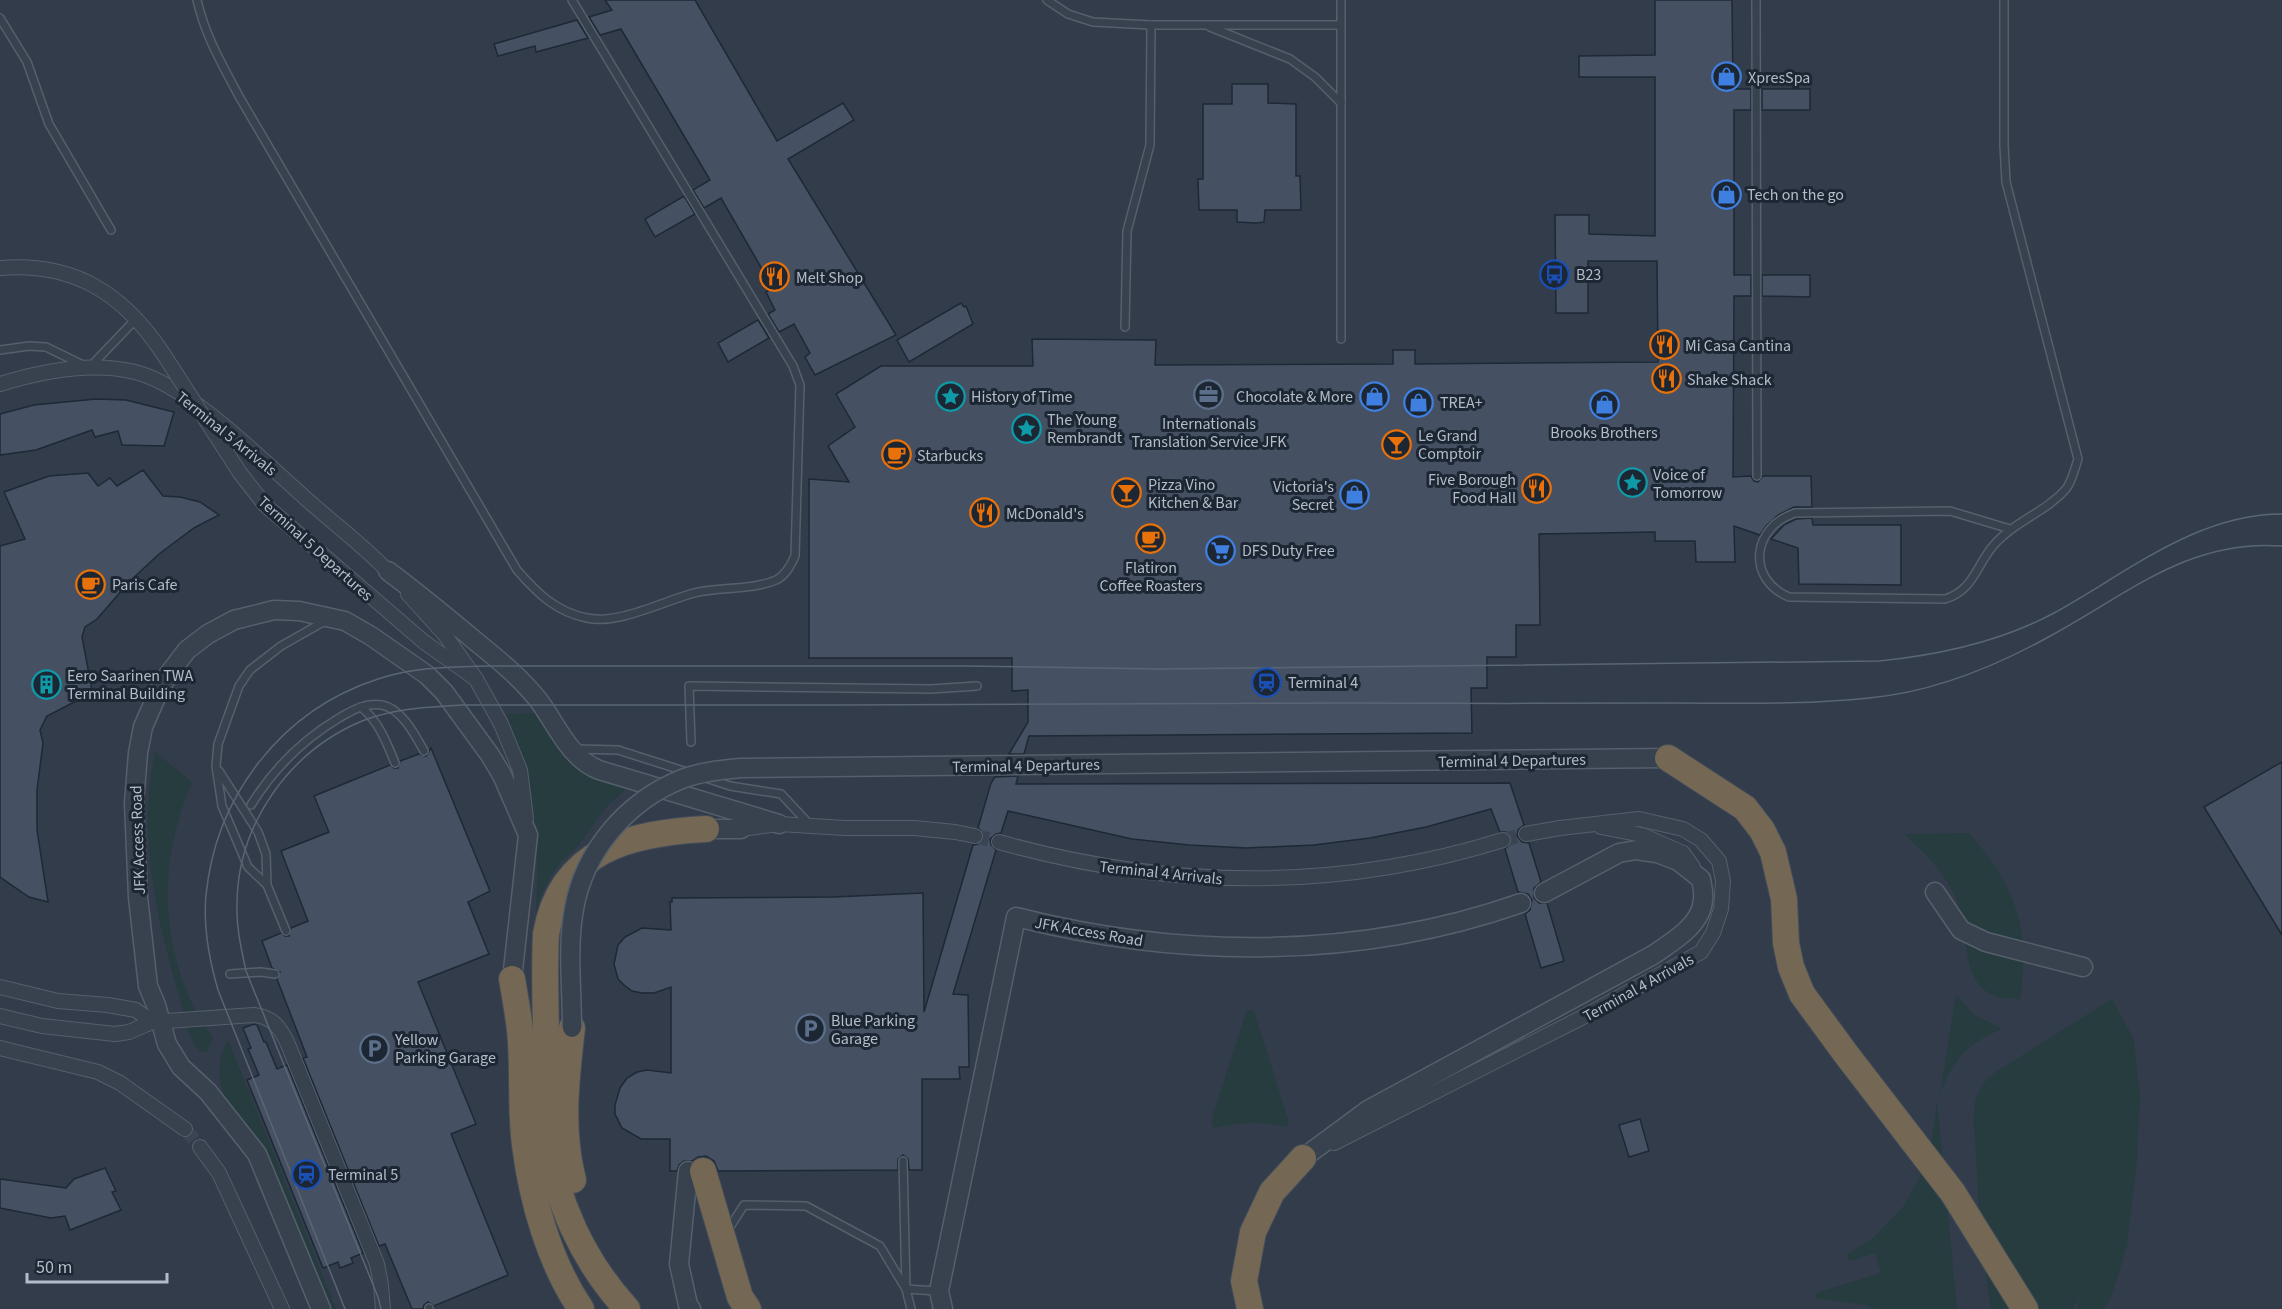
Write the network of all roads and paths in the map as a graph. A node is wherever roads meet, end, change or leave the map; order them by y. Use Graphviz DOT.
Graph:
graph roads {
  1 [pos="197,0"];
  2 [pos="572,0"];
  3 [pos="1047,0"];
  4 [pos="1341,0"];
  5 [pos="1756,0"];
  6 [pos="2004,0"];
  7 [pos="0,18"];
  8 [pos="1151,25"];
  9 [pos="1205,25"];
  10 [pos="1340,25"];
  11 [pos="1341,103"];
  12 [pos="111,230"];
  13 [pos="0,268"];
  14 [pos="1125,327"];
  15 [pos="1341,339"];
  16 [pos="0,350"];
  17 [pos="89,368"];
  18 [pos="0,384"];
  19 [pos="185,397"];
  20 [pos="1757,476"];
  21 [pos="2010,529"];
  22 [pos="388,571"];
  23 [pos="332,617"];
  24 [pos="476,679"];
  25 [pos="977,686"];
  26 [pos="361,707"];
  27 [pos="691,742"];
  28 [pos="572,749"];
  29 [pos="424,752"];
  30 [pos="1668,758"];
  31 [pos="395,763"];
  32 [pos="216,766"];
  33 [pos="251,805"];
  34 [pos="779,824"];
  35 [pos="1588,825"];
  36 [pos="811,826"];
  37 [pos="706,830"];
  38 [pos="741,830"];
  39 [pos="1526,834"];
  40 [pos="528,836"];
  41 [pos="975,836"];
  42 [pos="1503,840"];
  43 [pos="999,842"];
  44 [pos="1701,879"];
  45 [pos="267,885"];
  46 [pos="1935,892"];
  47 [pos="1544,893"];
  48 [pos="1521,903"];
  49 [pos="286,931"];
  50 [pos="2083,967"];
  51 [pos="230,974"];
  52 [pos="275,974"];
  53 [pos="512,979"];
  54 [pos="0,987"];
  55 [pos="0,1016"];
  56 [pos="157,1022"];
  57 [pos="572,1028"];
  58 [pos="0,1048"];
  59 [pos="185,1129"];
  60 [pos="200,1147"];
  61 [pos="1303,1158"];
  62 [pos="903,1161"];
  63 [pos="696,1171"];
  64 [pos="723,1238"];
  65 [pos="906,1289"];
  66 [pos="939,1291"];
  67 [pos="282,1309"];
  68 [pos="321,1309"];
  69 [pos="383,1309"];
  70 [pos="581,1309"];
  71 [pos="627,1309"];
  72 [pos="634,1309"];
  73 [pos="691,1309"];
  74 [pos="748,1309"];
  75 [pos="911,1309"];
  76 [pos="943,1309"];
  77 [pos="1250,1309"];
  78 [pos="2025,1309"];
  1 -- 2 [label="lane"];
  3 -- 8 [label="lane"];
  4 -- 10 [label="lane"];
  5 -- 20 [label="lane"];
  6 -- 21 [label="lane"];
  7 -- 12 [label="lane"];
  8 -- 9 [label="lane"];
  8 -- 14 [label="lane"];
  9 -- 10 [label="lane"];
  9 -- 11 [label="lane"];
  10 -- 11 [label="lane"];
  11 -- 15 [label="lane"];
  13 -- 24 [label="street, Terminal 5 Departures, bridge"];
  16 -- 17 [label="lane"];
  17 -- 18 [label="street, Terminal 5 Arrivals"];
  17 -- 19 [label="street, Terminal 5 Arrivals"];
  17 -- 19 [label="lane"];
  19 -- 22 [label="street, Terminal 5 Arrivals"];
  21 -- 21 [label="lane"];
  22 -- 24 [label="street, Terminal 5 Arrivals"];
  22 -- 28 [label="street"];
  23 -- 32 [label="lane"];
  23 -- 40 [label="street, JFK Access Road"];
  23 -- 56 [label="street, JFK Access Road"];
  24 -- 40 [label="street, Terminal 5 Departures"];
  25 -- 27 [label="lane"];
  26 -- 29 [label="lane"];
  26 -- 31 [label="lane"];
  26 -- 33 [label="lane"];
  28 -- 34 [label="street"];
  28 -- 36 [label="lane"];
  30 -- 57 [label="street, Terminal 4 Departures, bridge"];
  30 -- 78 [label="highway"];
  32 -- 45 [label="lane"];
  32 -- 45 [label="lane"];
  34 -- 36 [label="street"];
  34 -- 38 [label="street"];
  35 -- 39 [label="street, Terminal 4 Arrivals"];
  35 -- 44 [label="street"];
  35 -- 61 [label="street, Terminal 4 Arrivals"];
  36 -- 41 [label="street"];
  37 -- 38 [label="street"];
  37 -- 71 [label="highway"];
  40 -- 53 [label="street, JFK Access Road"];
  42 -- 43 [label="street, Terminal 4 Arrivals"];
  44 -- 47 [label="street"];
  44 -- 61 [label="street"];
  45 -- 49 [label="lane"];
  46 -- 50 [label="street"];
  48 -- 66 [label="street, JFK Access Road"];
  51 -- 52 [label="lane"];
  53 -- 70 [label="highway"];
  54 -- 56 [label="street"];
  55 -- 56 [label="street"];
  56 -- 68 [label="street, JFK Access Road"];
  56 -- 69 [label="street"];
  57 -- 72 [label="highway"];
  58 -- 59 [label="street"];
  60 -- 67 [label="street"];
  61 -- 77 [label="highway"];
  62 -- 65 [label="lane"];
  63 -- 64 [label="highway"];
  63 -- 73 [label="street"];
  64 -- 65 [label="lane"];
  64 -- 74 [label="highway"];
  65 -- 66 [label="lane"];
  65 -- 75 [label="lane"];
  66 -- 76 [label="street, JFK Access Road"];
}
